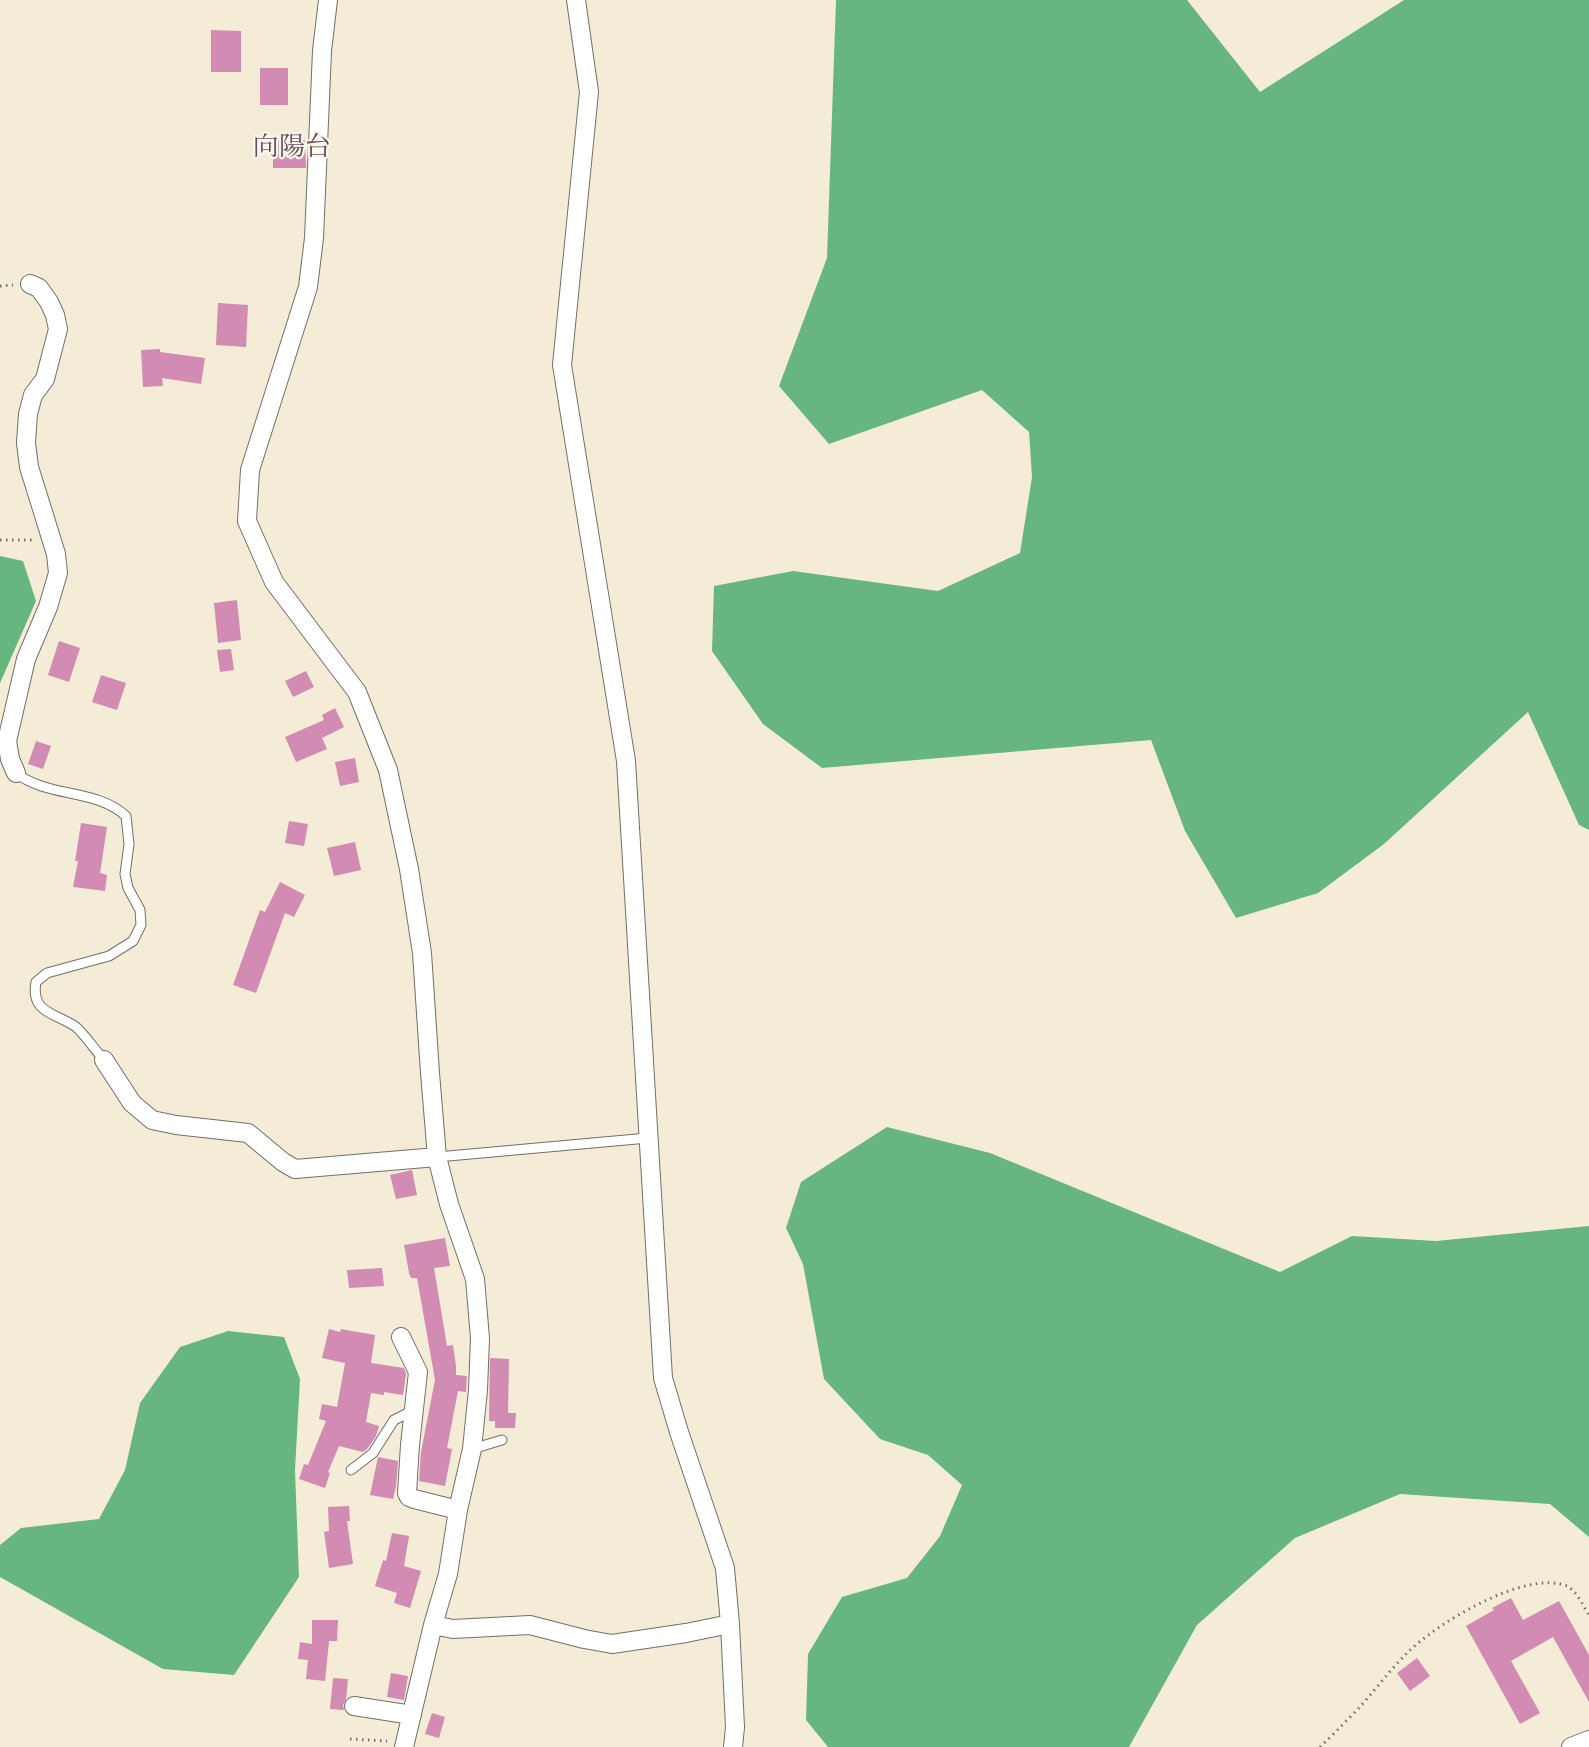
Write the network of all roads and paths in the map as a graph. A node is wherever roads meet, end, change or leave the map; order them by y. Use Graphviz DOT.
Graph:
graph roads {
  1 [pos="328,0"];
  2 [pos="576,0"];
  3 [pos="30,284"];
  4 [pos="0,540"];
  5 [pos="52,541"];
  6 [pos="16,773"];
  7 [pos="104,1060"];
  8 [pos="648,1138"];
  9 [pos="437,1157"];
  10 [pos="401,1337"];
  11 [pos="414,1410"];
  12 [pos="502,1440"];
  13 [pos="472,1449"];
  14 [pos="351,1470"];
  15 [pos="458,1510"];
  16 [pos="1589,1615"];
  17 [pos="730,1624"];
  18 [pos="433,1625"];
  19 [pos="354,1706"];
  20 [pos="412,1715"];
  21 [pos="350,1738"];
  22 [pos="1589,1740"];
  23 [pos="405,1745"];
  24 [pos="733,1747"];
  25 [pos="1320,1747"];
  26 [pos="1571,1747"];
  1 -- 9 [label="street"];
  2 -- 8 [label="street"];
  3 -- 5 [label="street"];
  4 -- 5 [label="path"];
  5 -- 6 [label="street"];
  6 -- 7 [label="lane"];
  7 -- 9 [label="street"];
  8 -- 9 [label="lane"];
  8 -- 17 [label="street"];
  9 -- 13 [label="street"];
  10 -- 11 [label="street"];
  11 -- 14 [label="lane"];
  11 -- 15 [label="street"];
  12 -- 13 [label="lane"];
  13 -- 15 [label="street"];
  15 -- 18 [label="street"];
  16 -- 25 [label="path"];
  17 -- 18 [label="street"];
  17 -- 24 [label="street"];
  18 -- 20 [label="street"];
  19 -- 20 [label="street"];
  20 -- 23 [label="street"];
  21 -- 23 [label="path"];
  22 -- 26 [label="street"];
}
